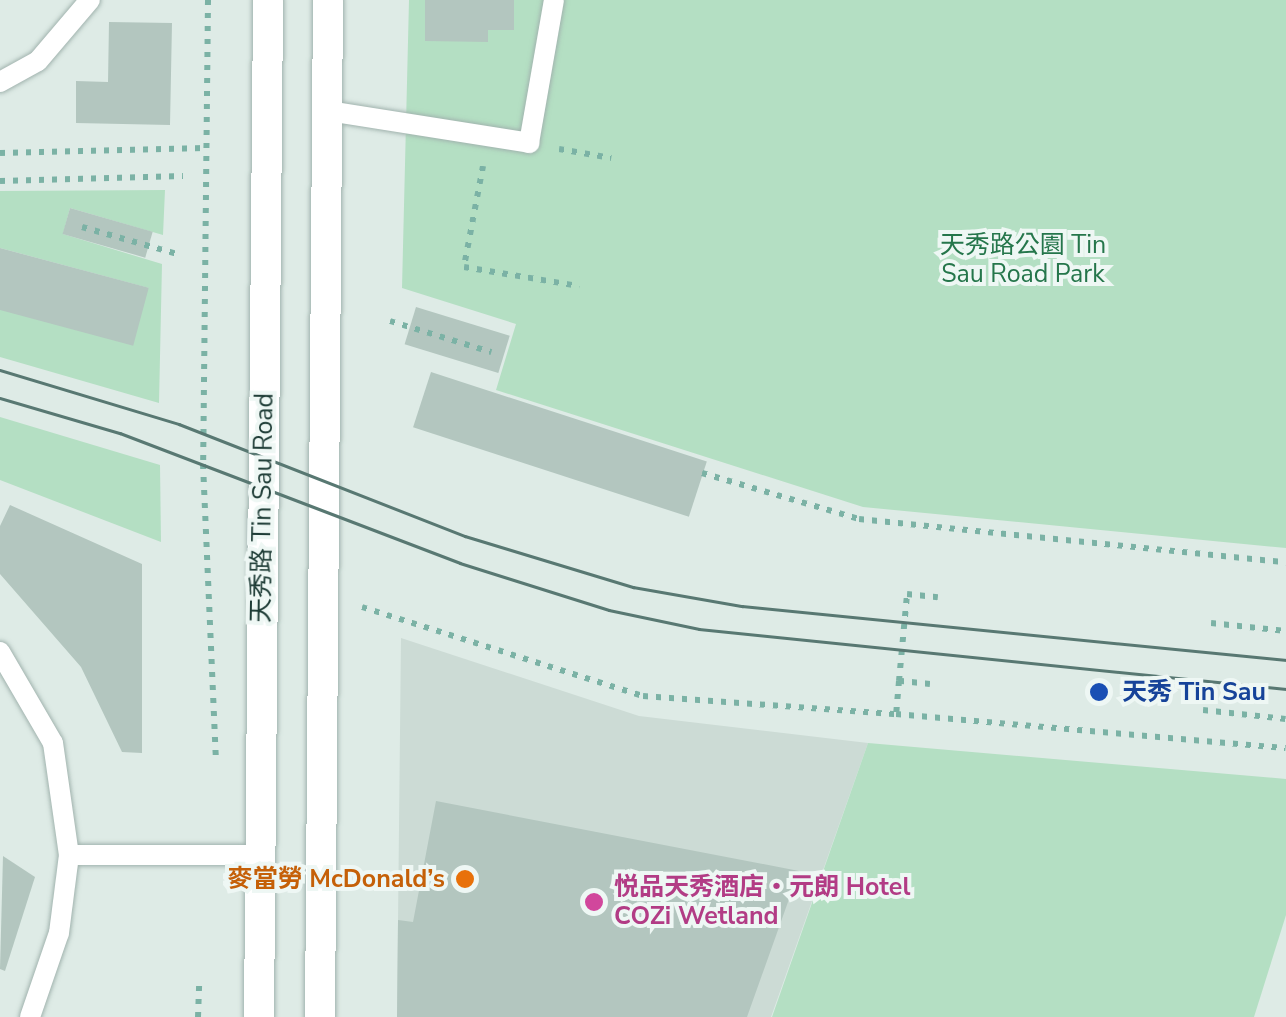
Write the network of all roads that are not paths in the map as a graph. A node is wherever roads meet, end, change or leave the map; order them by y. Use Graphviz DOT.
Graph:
graph roads {
  1 [pos="90,0"];
  2 [pos="268,0"];
  3 [pos="328,0"];
  4 [pos="554,0"];
  5 [pos="0,82"];
  6 [pos="328,111"];
  7 [pos="0,652"];
  8 [pos="69,855"];
  9 [pos="260,855"];
  10 [pos="30,1017"];
  11 [pos="259,1017"];
  12 [pos="320,1017"];
  1 -- 5 [label="lane"];
  2 -- 9 [label="street, 天秀路 Tin Sau Road"];
  3 -- 6 [label="street"];
  4 -- 6 [label="lane"];
  6 -- 12 [label="street"];
  7 -- 8 [label="lane"];
  8 -- 9 [label="lane"];
  8 -- 10 [label="lane"];
  9 -- 11 [label="street, 天秀路 Tin Sau Road"];
}
